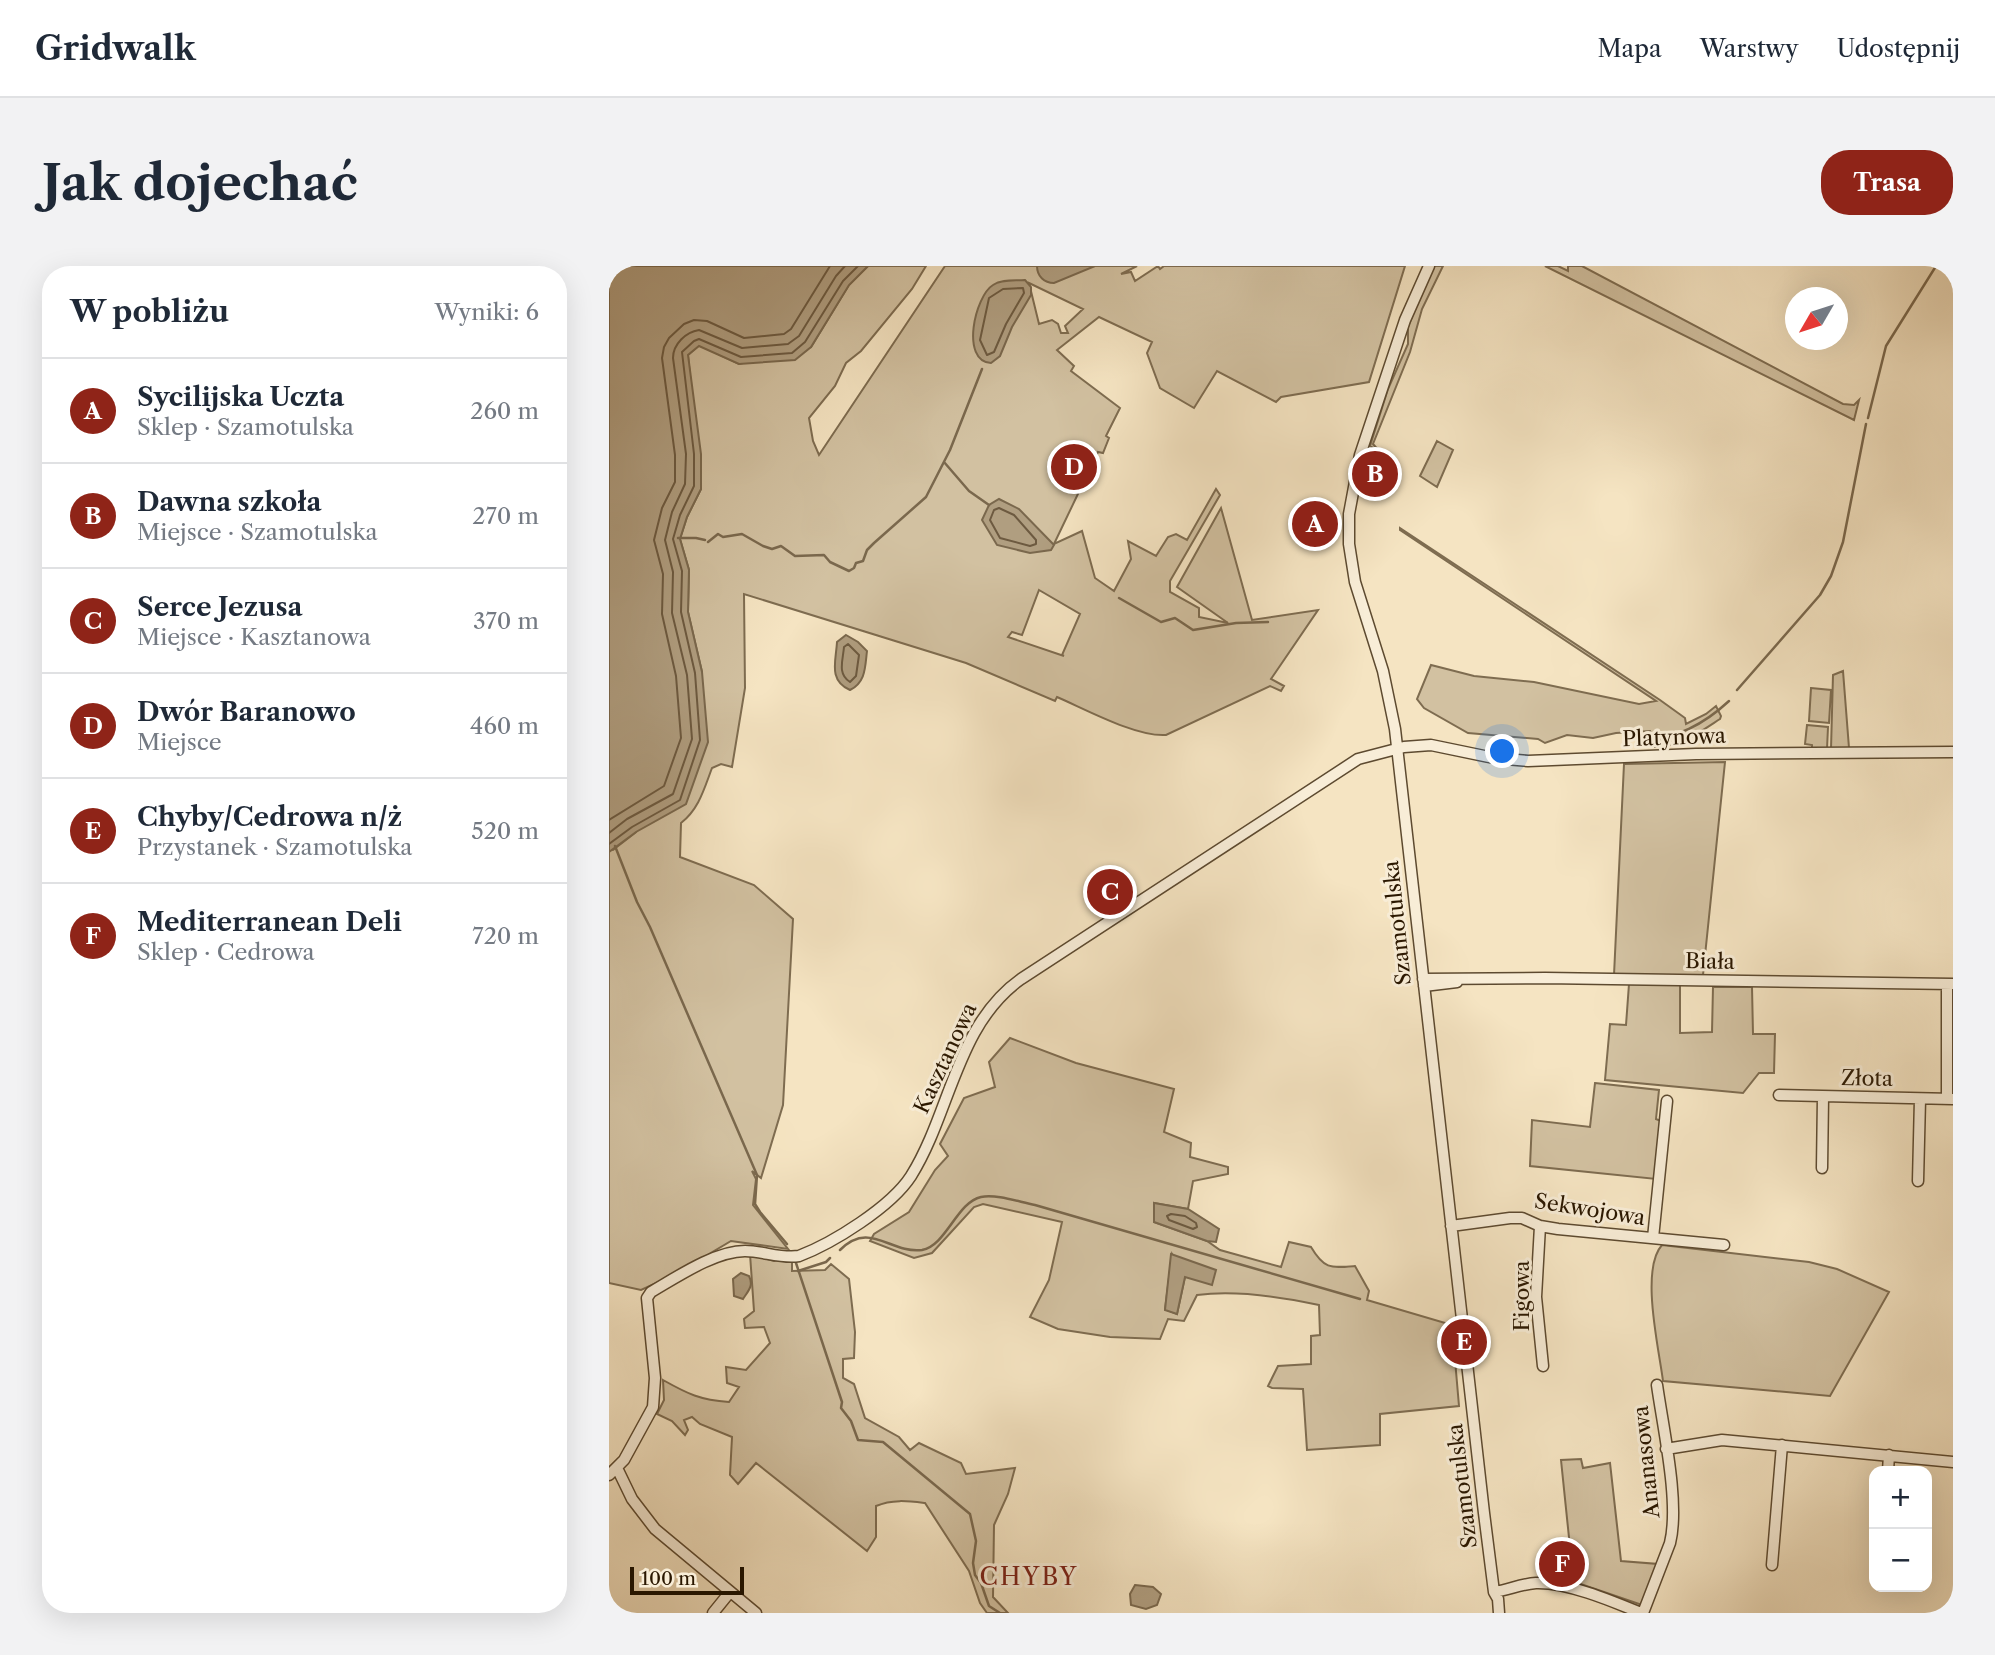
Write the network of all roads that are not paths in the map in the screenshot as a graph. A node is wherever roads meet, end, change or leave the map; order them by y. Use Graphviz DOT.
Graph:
graph roads {
  1 [pos="1429,266"];
  2 [pos="1398,749"];
  3 [pos="1953,752"];
  4 [pos="1423,983"];
  5 [pos="1950,984"];
  6 [pos="1779,1095"];
  7 [pos="1823,1097"];
  8 [pos="1950,1098"];
  9 [pos="1920,1099"];
  10 [pos="1667,1101"];
  11 [pos="1822,1168"];
  12 [pos="1918,1181"];
  13 [pos="1451,1226"];
  14 [pos="1539,1226"];
  15 [pos="1653,1238"];
  16 [pos="1724,1245"];
  17 [pos="1543,1366"];
  18 [pos="1657,1385"];
  19 [pos="1782,1446"];
  20 [pos="1666,1449"];
  21 [pos="1889,1455"];
  22 [pos="1953,1462"];
  23 [pos="1888,1466"];
  24 [pos="613,1472"];
  25 [pos="1772,1565"];
  26 [pos="1493,1587"];
  27 [pos="730,1592"];
  28 [pos="713,1613"];
  29 [pos="755,1613"];
  30 [pos="1492,1613"];
  31 [pos="1499,1613"];
  32 [pos="1642,1613"];
  1 -- 2 [label="street, Szamotulska"];
  2 -- 3 [label="street, Platynowa"];
  2 -- 4 [label="street, Szamotulska"];
  2 -- 24 [label="street, Kasztanowa"];
  4 -- 5 [label="street, Biała"];
  4 -- 13 [label="street, Szamotulska"];
  5 -- 8 [label="street"];
  6 -- 7 [label="street, Złota"];
  7 -- 9 [label="street, Złota"];
  7 -- 11 [label="street"];
  8 -- 9 [label="street, Złota"];
  9 -- 12 [label="street"];
  10 -- 15 [label="street"];
  13 -- 14 [label="street, Sekwojowa"];
  13 -- 26 [label="street, Szamotulska"];
  14 -- 15 [label="street, Sekwojowa"];
  14 -- 17 [label="street, Figowa"];
  15 -- 16 [label="street, Sekwojowa"];
  18 -- 20 [label="street, Ananasowa"];
  19 -- 20 [label="street"];
  19 -- 21 [label="street"];
  19 -- 25 [label="street"];
  20 -- 32 [label="street, Ananasowa"];
  21 -- 22 [label="street"];
  21 -- 23 [label="street"];
  24 -- 27 [label="street"];
  26 -- 30 [label="street, Szamotulska"];
  26 -- 31 [label="street, Szamotulska"];
  26 -- 32 [label="street"];
  27 -- 28 [label="street"];
  27 -- 29 [label="street"];
}
